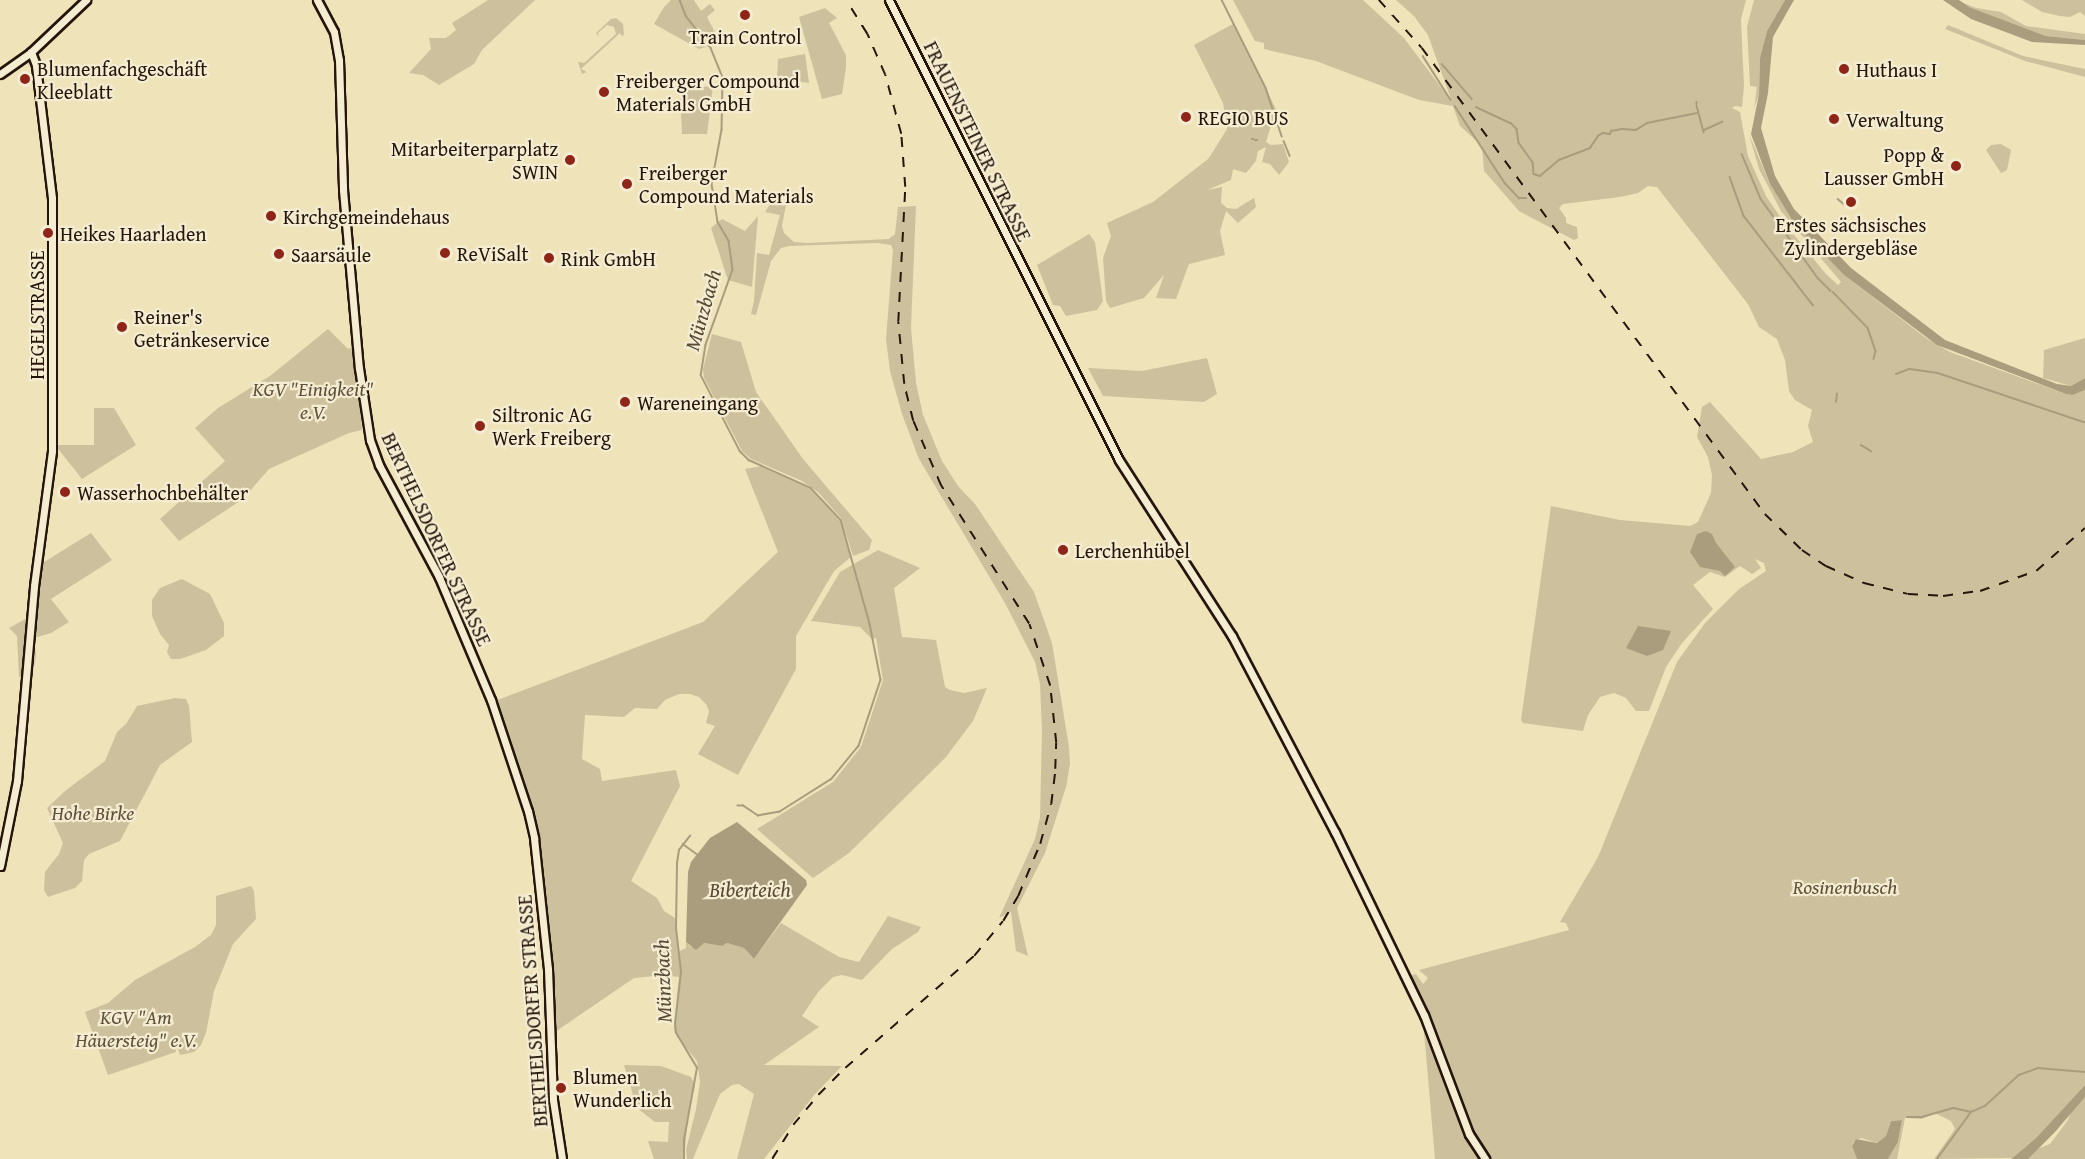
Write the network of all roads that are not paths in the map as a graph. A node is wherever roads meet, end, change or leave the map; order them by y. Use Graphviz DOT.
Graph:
graph roads {
  1 [pos="86,0"];
  2 [pos="317,0"];
  3 [pos="889,0"];
  4 [pos="32,52"];
  5 [pos="0,74"];
  6 [pos="0,866"];
  7 [pos="562,1159"];
  8 [pos="1485,1159"];
  1 -- 4 [label="street"];
  2 -- 7 [label="street, BERTHELSDORFER STRASSE"];
  3 -- 8 [label="street, FRAUENSTEINER STRASSE"];
  4 -- 5 [label="street"];
  4 -- 6 [label="street, HEGELSTRASSE"];
}
